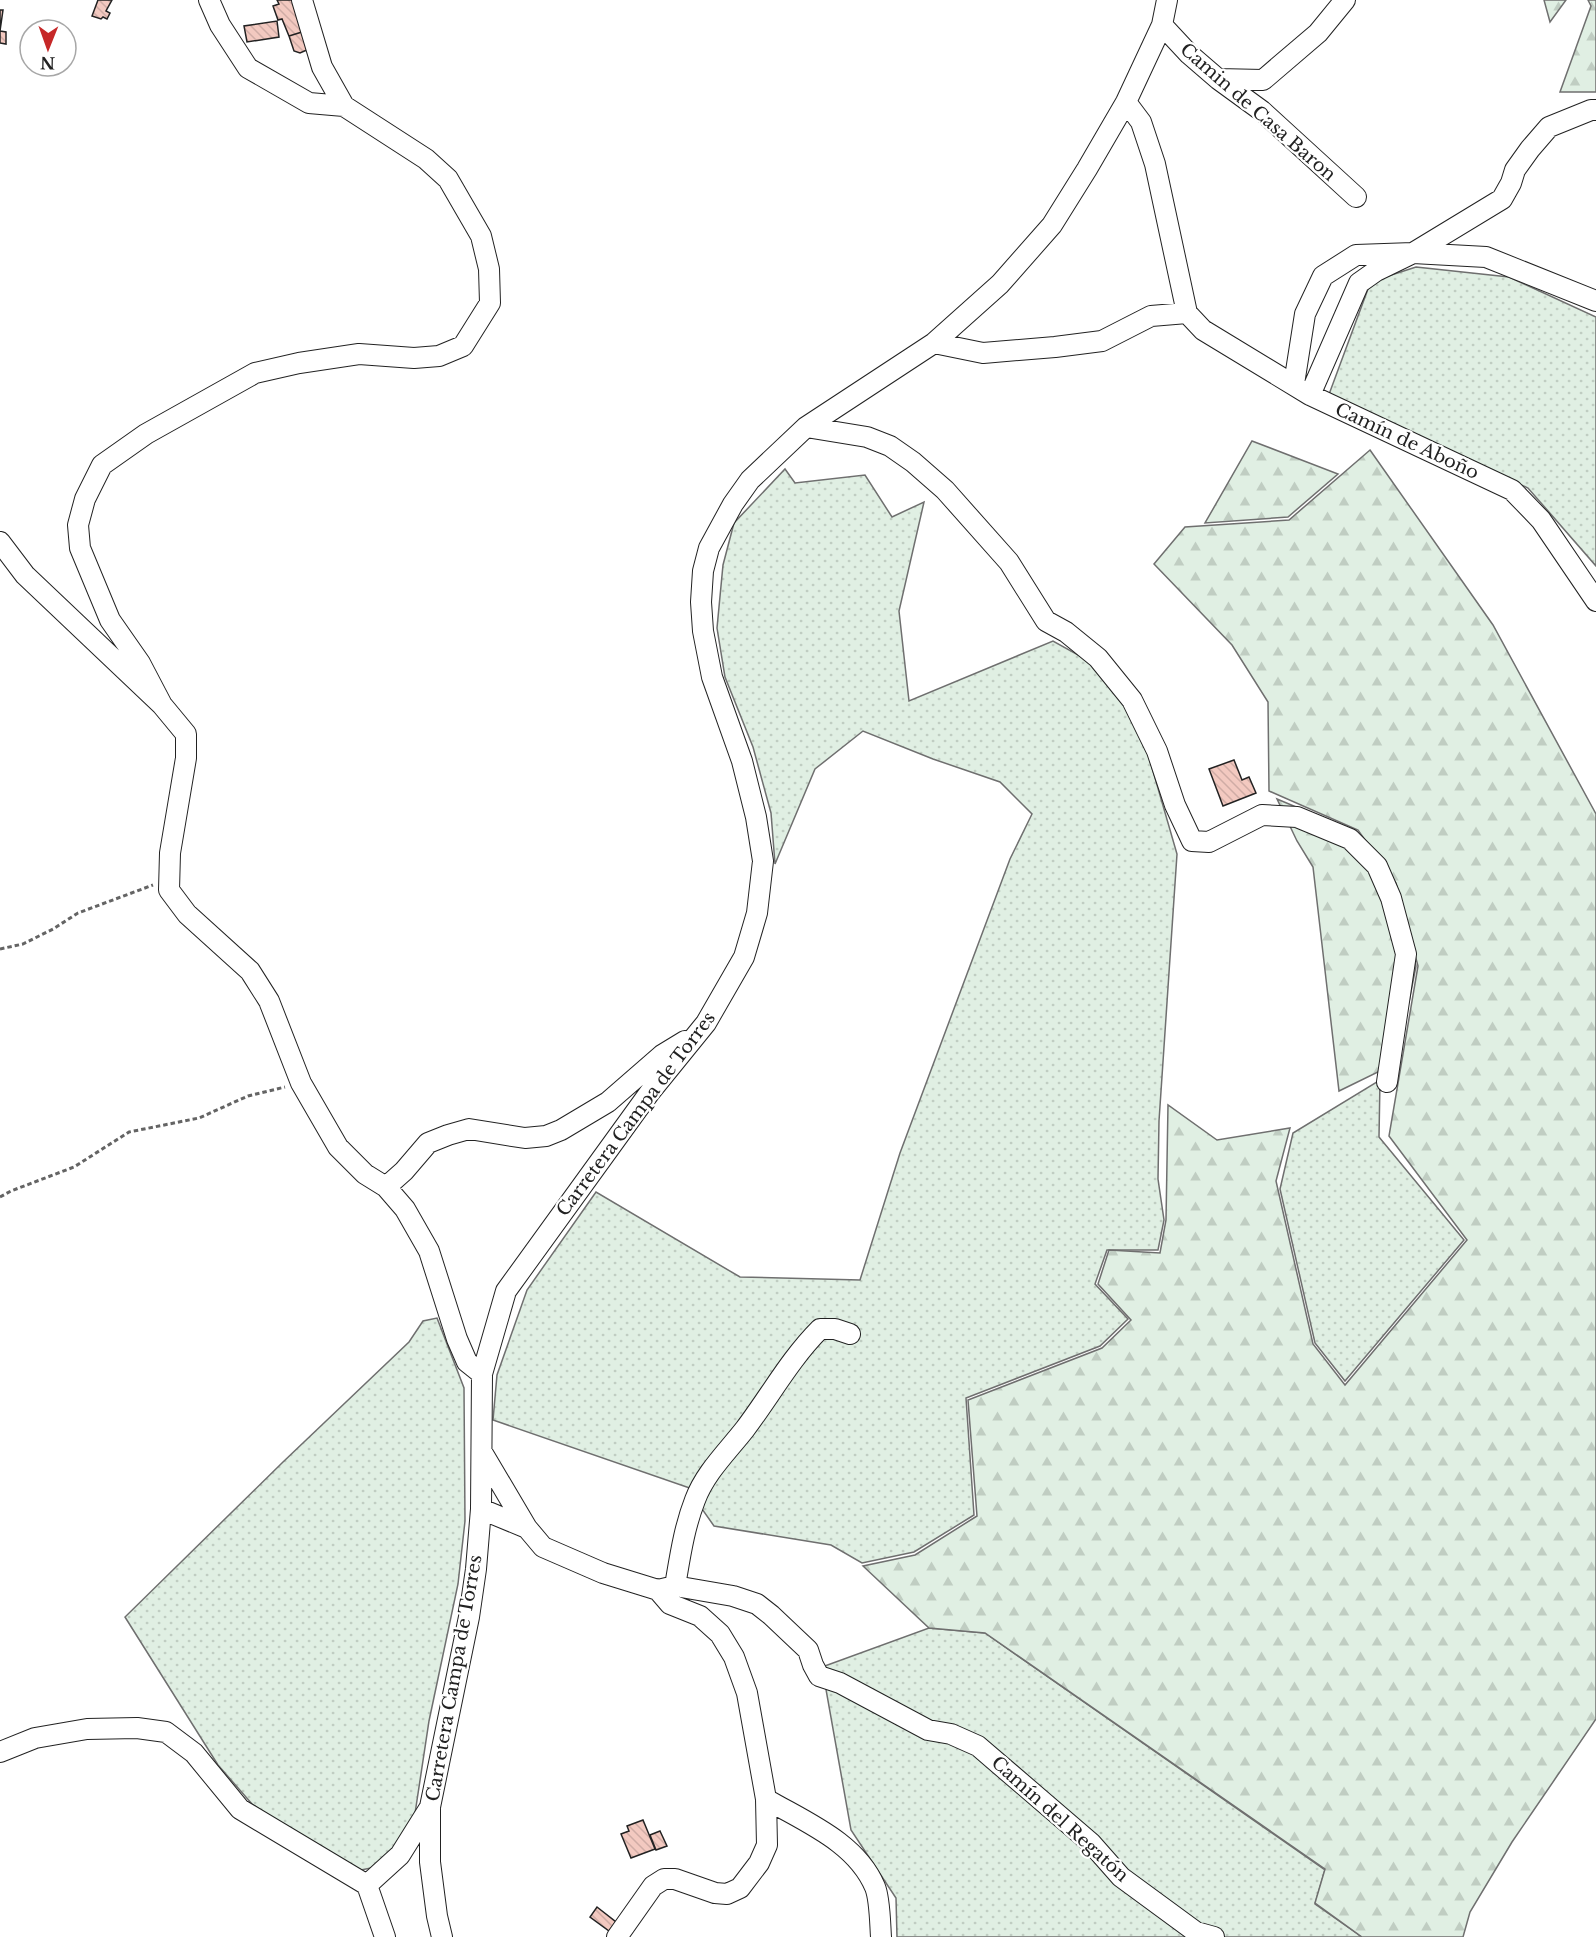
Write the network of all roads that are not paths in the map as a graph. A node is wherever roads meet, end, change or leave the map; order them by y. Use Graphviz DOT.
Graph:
graph roads {
  1 [pos="209,0"];
  2 [pos="302,0"];
  3 [pos="1167,0"];
  4 [pos="1345,0"];
  5 [pos="1162,25"];
  6 [pos="1218,80"];
  7 [pos="1126,102"];
  8 [pos="344,106"];
  9 [pos="1596,110"];
  10 [pos="1356,197"];
  11 [pos="1413,253"];
  12 [pos="1596,301"];
  13 [pos="1187,313"];
  14 [pos="934,343"];
  15 [pos="1302,390"];
  16 [pos="806,427"];
  17 [pos="0,542"];
  18 [pos="1596,601"];
  19 [pos="162,705"];
  20 [pos="698,1033"];
  21 [pos="1387,1082"];
  22 [pos="386,1187"];
  23 [pos="850,1334"];
  24 [pos="482,1374"];
  25 [pos="482,1451"];
  26 [pos="481,1509"];
  27 [pos="527,1528"];
  28 [pos="667,1588"];
  29 [pos="0,1752"];
  30 [pos="766,1799"];
  31 [pos="430,1807"];
  32 [pos="367,1885"];
  33 [pos="1203,1935"];
  34 [pos="383,1936"];
  35 [pos="442,1937"];
  36 [pos="617,1937"];
  37 [pos="881,1937"];
  1 -- 8 [label="street"];
  2 -- 8 [label="street"];
  3 -- 5 [label="street, Carretera Campa de Torres"];
  4 -- 6 [label="street"];
  5 -- 6 [label="street, Camin de Casa Baron"];
  5 -- 7 [label="street, Carretera Campa de Torres"];
  6 -- 10 [label="street, Camin de Casa Baron"];
  7 -- 13 [label="street"];
  7 -- 14 [label="street, Carretera Campa de Torres"];
  8 -- 19 [label="street"];
  9 -- 11 [label="street"];
  11 -- 12 [label="street"];
  11 -- 15 [label="street"];
  11 -- 15 [label="street"];
  13 -- 14 [label="street"];
  13 -- 15 [label="street, Camín de Aboño"];
  14 -- 16 [label="street, Carretera Campa de Torres"];
  15 -- 18 [label="street, Camín de Aboño"];
  16 -- 20 [label="street, Carretera Campa de Torres"];
  16 -- 21 [label="street"];
  17 -- 19 [label="street"];
  19 -- 22 [label="street"];
  20 -- 22 [label="street"];
  20 -- 24 [label="street, Carretera Campa de Torres"];
  22 -- 24 [label="street"];
  23 -- 28 [label="street"];
  24 -- 25 [label="street, Carretera Campa de Torres"];
  25 -- 26 [label="street, Carretera Campa de Torres"];
  25 -- 27 [label="street"];
  26 -- 27 [label="street"];
  26 -- 31 [label="street, Carretera Campa de Torres"];
  27 -- 28 [label="street"];
  28 -- 30 [label="street"];
  28 -- 33 [label="street, Camín del Regatón"];
  29 -- 32 [label="street"];
  30 -- 36 [label="street"];
  30 -- 37 [label="street"];
  31 -- 32 [label="street"];
  31 -- 35 [label="street, Carretera Campa de Torres"];
  32 -- 34 [label="street"];
}
